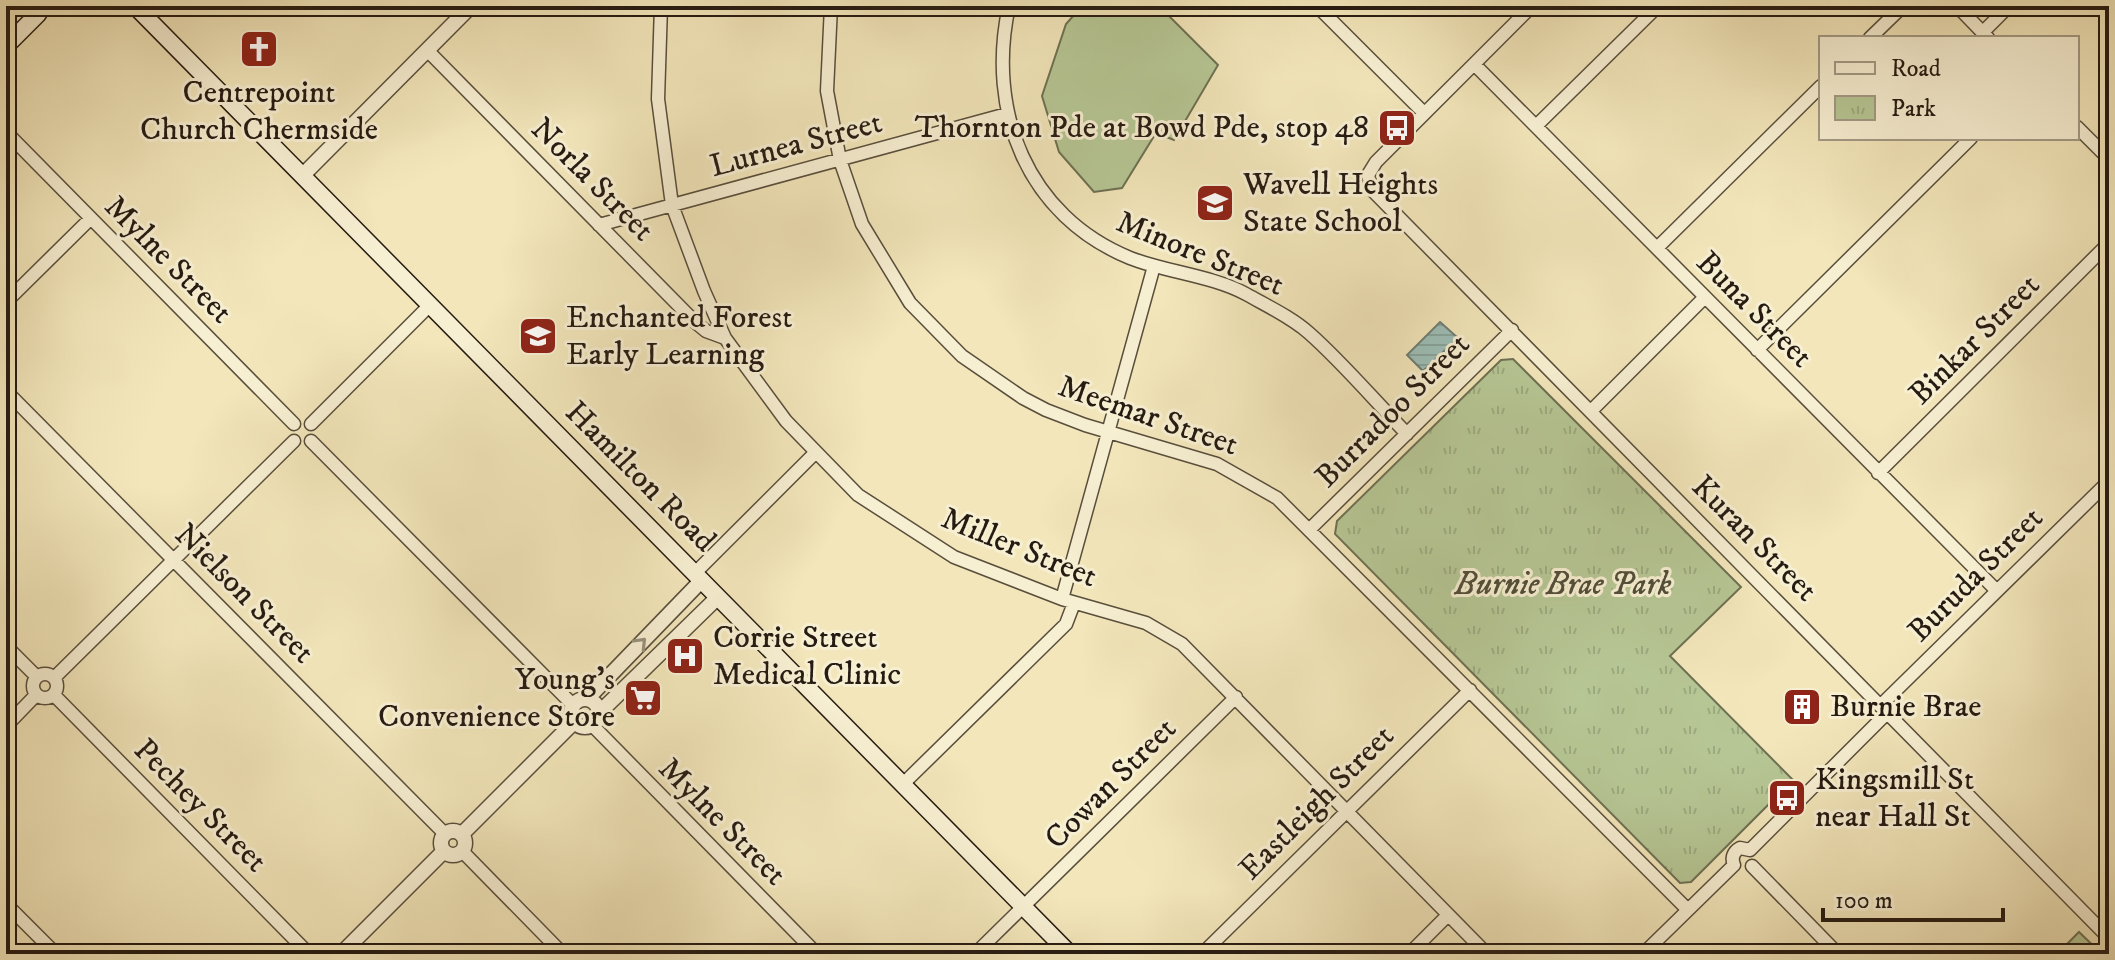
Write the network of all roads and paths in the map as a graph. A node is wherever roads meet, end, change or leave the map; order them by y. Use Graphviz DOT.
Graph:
graph roads {
  1 [pos="57,6"];
  2 [pos="135,6"];
  3 [pos="471,6"];
  4 [pos="661,6"];
  5 [pos="831,6"];
  6 [pos="1009,6"];
  7 [pos="1317,6"];
  8 [pos="1532,6"];
  9 [pos="1658,6"];
  10 [pos="1903,6"];
  11 [pos="1957,6"];
  12 [pos="2009,6"];
  13 [pos="40,10"];
  14 [pos="1986,35"];
  15 [pos="1872,36"];
  16 [pos="6,46"];
  17 [pos="427,50"];
  18 [pos="1474,64"];
  19 [pos="1819,88"];
  20 [pos="1424,113"];
  21 [pos="1007,114"];
  22 [pos="1536,126"];
  23 [pos="2079,129"];
  24 [pos="6,132"];
  25 [pos="1969,140"];
  26 [pos="2109,159"];
  27 [pos="840,160"];
  28 [pos="303,175"];
  29 [pos="672,205"];
  30 [pos="91,218"];
  31 [pos="599,225"];
  32 [pos="2109,243"];
  33 [pos="1657,248"];
  34 [pos="1154,266"];
  35 [pos="1705,297"];
  36 [pos="6,302"];
  37 [pos="430,305"];
  38 [pos="1512,330"];
  39 [pos="725,338"];
  40 [pos="1757,350"];
  41 [pos="6,391"];
  42 [pos="1591,411"];
  43 [pos="294,424"];
  44 [pos="311,424"];
  45 [pos="1108,432"];
  46 [pos="1407,434"];
  47 [pos="294,441"];
  48 [pos="311,441"];
  49 [pos="816,452"];
  50 [pos="1878,473"];
  51 [pos="2109,481"];
  52 [pos="1310,529"];
  53 [pos="174,560"];
  54 [pos="698,577"];
  55 [pos="1997,591"];
  56 [pos="718,597"];
  57 [pos="1068,601"];
  58 [pos="6,646"];
  59 [pos="37,677"];
  60 [pos="54,678"];
  61 [pos="1470,690"];
  62 [pos="36,695"];
  63 [pos="54,695"];
  64 [pos="1236,697"];
  65 [pos="580,702"];
  66 [pos="1884,710"];
  67 [pos="595,719"];
  68 [pos="574,722"];
  69 [pos="6,726"];
  70 [pos="903,784"];
  71 [pos="1346,811"];
  72 [pos="445,834"];
  73 [pos="462,834"];
  74 [pos="1750,850"];
  75 [pos="444,851"];
  76 [pos="462,851"];
  77 [pos="1734,865"];
  78 [pos="1752,866"];
  79 [pos="6,904"];
  80 [pos="1023,906"];
  81 [pos="1688,910"];
  82 [pos="1448,915"];
  83 [pos="2109,938"];
  84 [pos="56,954"];
  85 [pos="309,954"];
  86 [pos="341,954"];
  87 [pos="563,954"];
  88 [pos="817,954"];
  89 [pos="975,954"];
  90 [pos="1070,954"];
  91 [pos="1202,954"];
  92 [pos="1409,954"];
  93 [pos="1487,954"];
  94 [pos="1643,954"];
  95 [pos="1838,954"];
  1 -- 13 [label="main road"];
  2 -- 28 [label="main road, Hamilton Road"];
  3 -- 17 [label="street"];
  4 -- 29 [label="street, Miller Street"];
  5 -- 27 [label="street, Meemar Street"];
  6 -- 21 [label="street, Minore Street"];
  7 -- 20 [label="street"];
  8 -- 18 [label="street"];
  9 -- 22 [label="street"];
  10 -- 15 [label="street"];
  11 -- 14 [label="street"];
  12 -- 14 [label="street"];
  13 -- 16 [label="main road"];
  17 -- 28 [label="street"];
  17 -- 31 [label="street, Norla Street"];
  18 -- 20 [label="street"];
  18 -- 22 [label="street, Buna Street"];
  19 -- 33 [label="street"];
  20 -- 38 [label="street, Kuran Street"];
  21 -- 27 [label="street, Lurnea Street"];
  21 -- 34 [label="street, Minore Street"];
  22 -- 33 [label="street, Buna Street"];
  23 -- 26 [label="street"];
  24 -- 30 [label="street, Mylne Street"];
  25 -- 40 [label="street"];
  27 -- 29 [label="street, Lurnea Street"];
  27 -- 45 [label="street, Meemar Street"];
  28 -- 37 [label="main road, Hamilton Road"];
  29 -- 31 [label="street, Lurnea Street"];
  29 -- 39 [label="street, Miller Street"];
  30 -- 36 [label="street"];
  30 -- 43 [label="street, Mylne Street"];
  31 -- 39 [label="street, Norla Street"];
  32 -- 50 [label="street, Binkar Street"];
  33 -- 35 [label="street, Buna Street"];
  34 -- 45 [label="street"];
  34 -- 46 [label="street, Minore Street"];
  35 -- 40 [label="street, Buna Street"];
  35 -- 42 [label="street"];
  37 -- 44 [label="street"];
  37 -- 54 [label="main road, Hamilton Road"];
  38 -- 42 [label="street, Kuran Street"];
  38 -- 46 [label="street, Burradoo Street"];
  39 -- 49 [label="street, Miller Street"];
  40 -- 50 [label="street, Buna Street"];
  41 -- 53 [label="street, Nielson Street"];
  42 -- 66 [label="street, Kuran Street"];
  43 -- 44 [label="street"];
  43 -- 47 [label="street"];
  44 -- 48 [label="street"];
  45 -- 52 [label="street, Meemar Street"];
  45 -- 57 [label="street"];
  46 -- 52 [label="street, Burradoo Street"];
  47 -- 48 [label="street"];
  47 -- 53 [label="street"];
  48 -- 65 [label="street"];
  49 -- 54 [label="street"];
  49 -- 57 [label="street, Miller Street"];
  50 -- 55 [label="street, Buna Street"];
  51 -- 55 [label="street, Buruda Street"];
  52 -- 61 [label="street, Meemar Street"];
  53 -- 60 [label="street"];
  53 -- 72 [label="street, Nielson Street"];
  54 -- 56 [label="main road, Hamilton Road"];
  65 -- 54 [label="street, one-way"];
  55 -- 66 [label="street, Buruda Street"];
  56 -- 67 [label="street"];
  56 -- 70 [label="main road, Hamilton Road"];
  57 -- 64 [label="street, Miller Street"];
  57 -- 70 [label="street"];
  58 -- 59 [label="street"];
  59 -- 60 [label="street"];
  59 -- 62 [label="street"];
  60 -- 63 [label="street"];
  61 -- 71 [label="street, Eastleigh Street"];
  61 -- 81 [label="street, Meemar Street"];
  62 -- 63 [label="street"];
  62 -- 69 [label="street"];
  63 -- 85 [label="street, Pechey Street"];
  64 -- 71 [label="street, Miller Street"];
  64 -- 80 [label="street, Cowan Street"];
  65 -- 67 [label="street"];
  65 -- 68 [label="street"];
  66 -- 74 [label="street, Buruda Street"];
  66 -- 83 [label="street, Kuran Street"];
  67 -- 68 [label="street"];
  67 -- 88 [label="street, Mylne Street"];
  68 -- 73 [label="street"];
  70 -- 80 [label="main road, Hamilton Road"];
  71 -- 82 [label="street, Miller Street"];
  71 -- 91 [label="street, Eastleigh Street"];
  72 -- 73 [label="street"];
  72 -- 75 [label="street"];
  73 -- 76 [label="street"];
  74 -- 77 [label="street"];
  74 -- 78 [label="street"];
  75 -- 76 [label="street"];
  75 -- 86 [label="street"];
  76 -- 87 [label="street"];
  77 -- 78 [label="street"];
  77 -- 81 [label="street"];
  78 -- 95 [label="street"];
  79 -- 84 [label="street"];
  80 -- 89 [label="street, Cowan Street"];
  80 -- 90 [label="main road, Hamilton Road"];
  81 -- 94 [label="street"];
  82 -- 92 [label="street"];
  82 -- 93 [label="street, Miller Street"];
}
